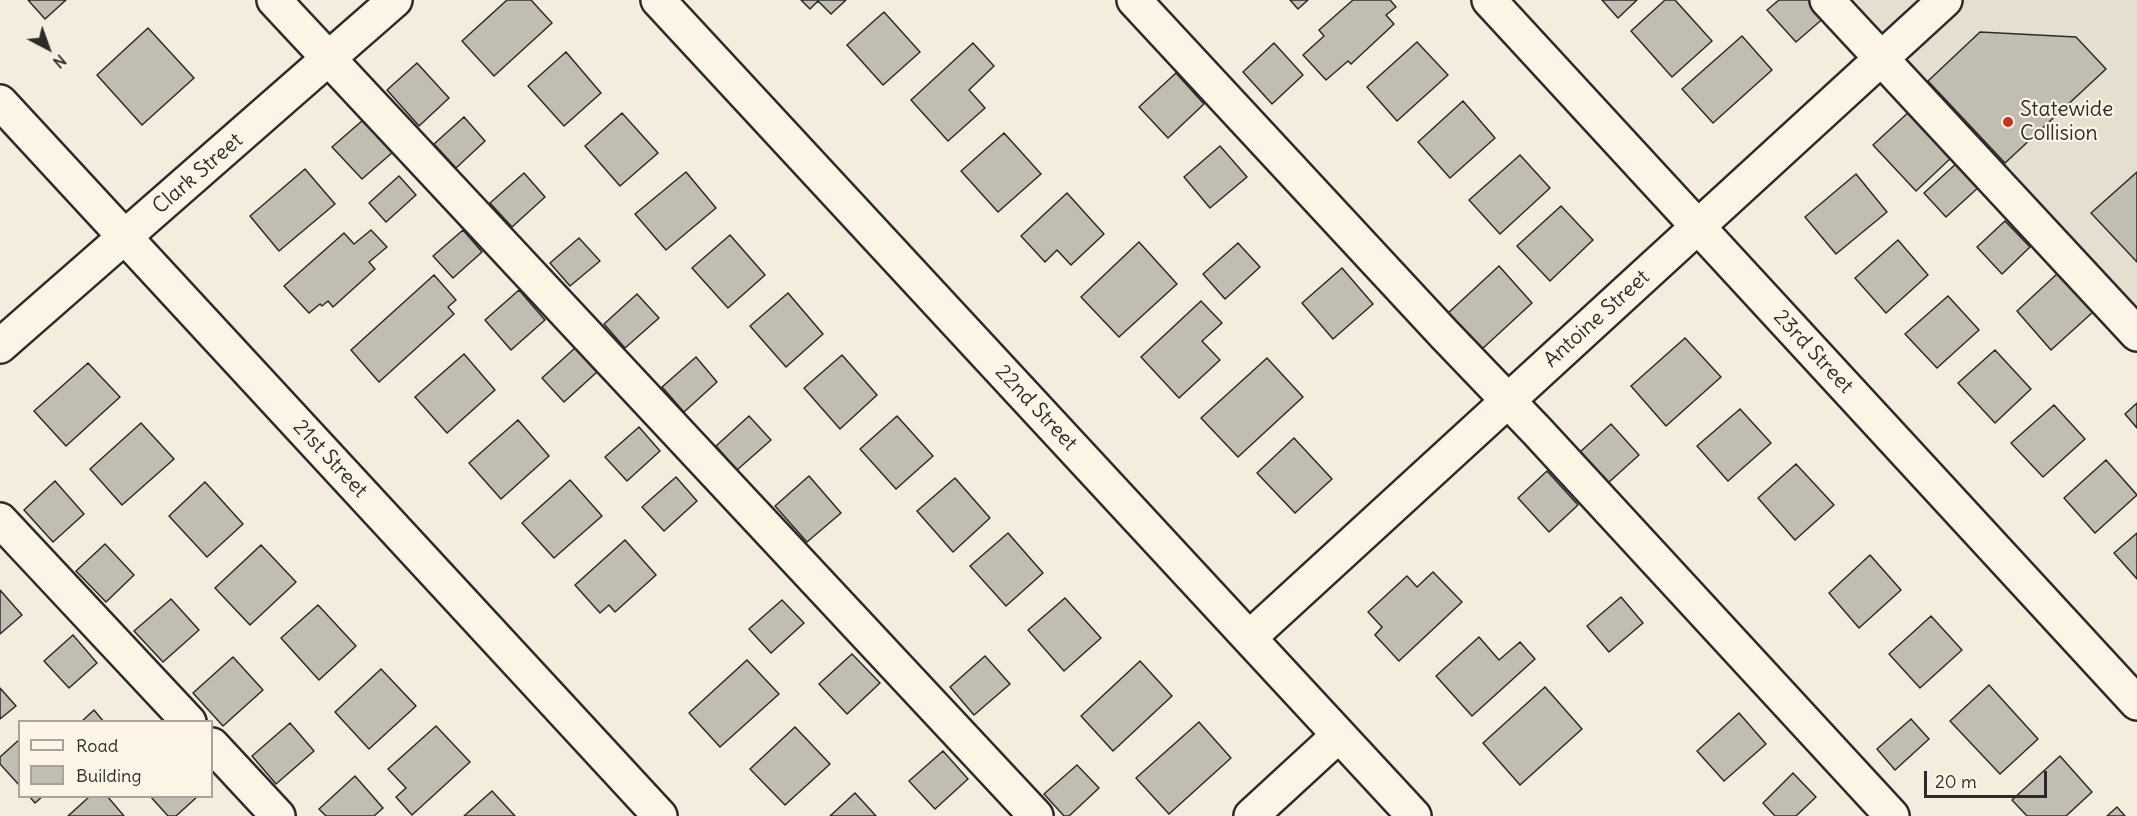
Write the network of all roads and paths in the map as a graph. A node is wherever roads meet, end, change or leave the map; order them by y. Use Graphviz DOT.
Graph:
graph roads {
  1 [pos="274,0"];
  2 [pos="394,0"];
  3 [pos="658,0"];
  4 [pos="1134,0"];
  5 [pos="1489,0"];
  6 [pos="1827,0"];
  7 [pos="1945,0"];
  8 [pos="329,58"];
  9 [pos="1882,59"];
  10 [pos="0,102"];
  11 [pos="1697,227"];
  12 [pos="124,238"];
  13 [pos="2137,334"];
  14 [pos="0,346"];
  15 [pos="1509,400"];
  16 [pos="0,520"];
  17 [pos="1249,638"];
  18 [pos="2137,703"];
  19 [pos="187,720"];
  20 [pos="1339,735"];
  21 [pos="213,746"];
  22 [pos="278,816"];
  23 [pos="660,816"];
  24 [pos="1036,816"];
  25 [pos="1251,816"];
  26 [pos="1414,816"];
  27 [pos="1892,816"];
  1 -- 8 [label="street"];
  2 -- 8 [label="street, Clark Street"];
  3 -- 17 [label="street, 22nd Street"];
  4 -- 15 [label="street"];
  5 -- 11 [label="street, 23rd Street"];
  6 -- 9 [label="street"];
  7 -- 9 [label="street, Antoine Street"];
  8 -- 12 [label="street, Clark Street"];
  8 -- 24 [label="street"];
  9 -- 11 [label="street, Antoine Street"];
  9 -- 13 [label="street"];
  10 -- 12 [label="street, 21st Street"];
  11 -- 15 [label="street, Antoine Street"];
  11 -- 18 [label="street, 23rd Street"];
  12 -- 14 [label="street, Clark Street"];
  12 -- 23 [label="street, 21st Street"];
  15 -- 17 [label="street, Antoine Street"];
  15 -- 27 [label="street"];
  16 -- 19 [label="street"];
  17 -- 20 [label="street, 22nd Street"];
  20 -- 25 [label="street"];
  20 -- 26 [label="street, 22nd Street"];
  21 -- 22 [label="street"];
}
